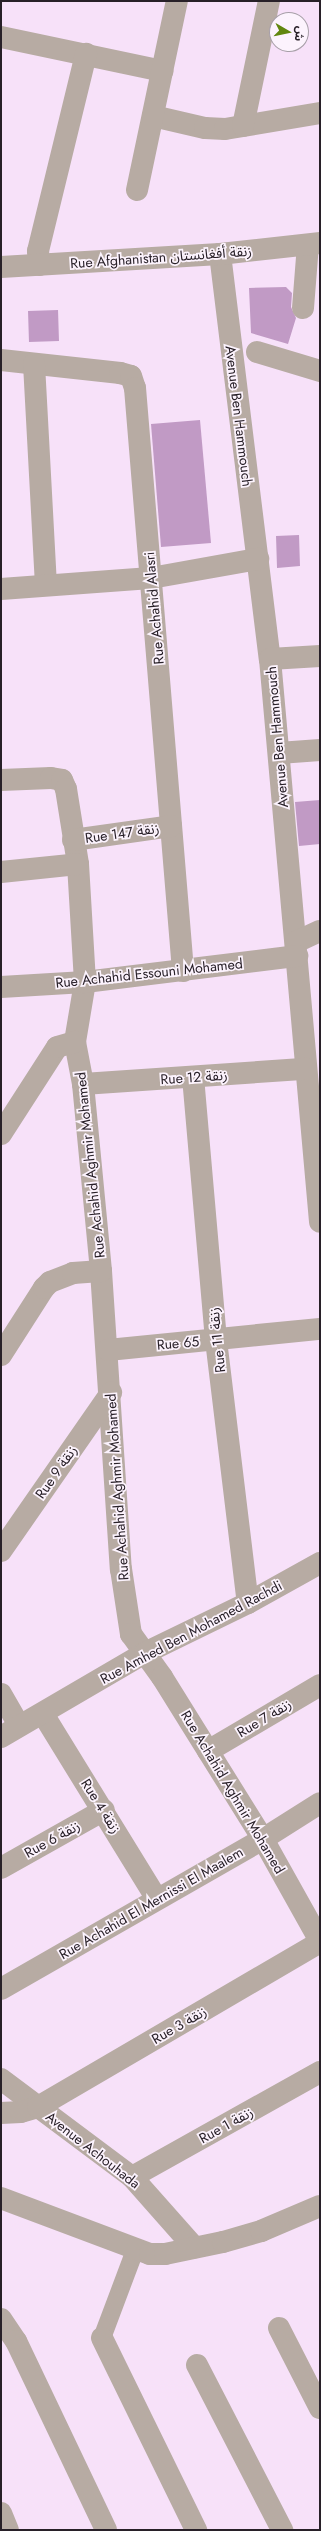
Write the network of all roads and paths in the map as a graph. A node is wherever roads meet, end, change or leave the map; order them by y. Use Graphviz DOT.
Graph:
graph roads {
  1 [pos="177,1"];
  2 [pos="269,1"];
  3 [pos="1,37"];
  4 [pos="86,54"];
  5 [pos="162,71"];
  6 [pos="320,113"];
  7 [pos="153,116"];
  8 [pos="243,126"];
  9 [pos="137,190"];
  10 [pos="314,244"];
  11 [pos="220,254"];
  12 [pos="39,265"];
  13 [pos="1,267"];
  14 [pos="303,308"];
  15 [pos="257,352"];
  16 [pos="1,360"];
  17 [pos="34,364"];
  18 [pos="320,371"];
  19 [pos="258,559"];
  20 [pos="151,578"];
  21 [pos="46,585"];
  22 [pos="1,589"];
  23 [pos="320,656"];
  24 [pos="270,659"];
  25 [pos="320,750"];
  26 [pos="279,753"];
  27 [pos="1,780"];
  28 [pos="171,826"];
  29 [pos="73,840"];
  30 [pos="78,864"];
  31 [pos="1,872"];
  32 [pos="320,931"];
  33 [pos="297,949"];
  34 [pos="184,971"];
  35 [pos="85,982"];
  36 [pos="1,987"];
  37 [pos="75,1042"];
  38 [pos="305,1069"];
  39 [pos="193,1077"];
  40 [pos="83,1084"];
  41 [pos="1,1134"];
  42 [pos="320,1222"];
  43 [pos="101,1271"];
  44 [pos="320,1329"];
  45 [pos="216,1340"];
  46 [pos="108,1350"];
  47 [pos="1,1355"];
  48 [pos="111,1393"];
  49 [pos="1,1551"];
  50 [pos="320,1563"];
  51 [pos="248,1603"];
  52 [pos="145,1653"];
  53 [pos="320,1685"];
  54 [pos="1,1694"];
  55 [pos="43,1714"];
  56 [pos="19,1725"];
  57 [pos="1,1737"];
  58 [pos="208,1751"];
  59 [pos="320,1803"];
  60 [pos="104,1810"];
  61 [pos="263,1839"];
  62 [pos="1,1868"];
  63 [pos="157,1899"];
  64 [pos="320,1942"];
  65 [pos="1,1989"];
  66 [pos="320,2072"];
  67 [pos="1,2079"];
  68 [pos="38,2107"];
  69 [pos="1,2113"];
  70 [pos="132,2177"];
  71 [pos="1,2198"];
  72 [pos="320,2206"];
  73 [pos="194,2246"];
  74 [pos="136,2250"];
  75 [pos="1,2319"];
  76 [pos="279,2328"];
  77 [pos="102,2338"];
  78 [pos="196,2365"];
  79 [pos="320,2408"];
  80 [pos="1,2513"];
  81 [pos="8,2530"];
  82 [pos="106,2530"];
  83 [pos="196,2530"];
  84 [pos="282,2530"];
  1 -- 5 [label="street"];
  2 -- 8 [label="street"];
  3 -- 4 [label="street"];
  4 -- 5 [label="street"];
  4 -- 12 [label="street"];
  5 -- 7 [label="street"];
  6 -- 8 [label="street"];
  7 -- 8 [label="street"];
  7 -- 9 [label="street"];
  10 -- 11 [label="street, Rue Afghanistan زنقة أفغانستان"];
  10 -- 14 [label="street"];
  11 -- 12 [label="street, Rue Afghanistan زنقة أفغانستان"];
  11 -- 19 [label="street, Avenue Ben Hammouch"];
  12 -- 13 [label="street, Rue Afghanistan زنقة أفغانستان"];
  15 -- 18 [label="street"];
  16 -- 17 [label="street, Rue Achahid Alasri"];
  17 -- 20 [label="street, Rue Achahid Alasri"];
  17 -- 21 [label="street"];
  19 -- 20 [label="street"];
  19 -- 24 [label="street, Avenue Ben Hammouch"];
  20 -- 21 [label="street"];
  20 -- 28 [label="street, Rue Achahid Alasri"];
  21 -- 22 [label="street"];
  23 -- 24 [label="street"];
  24 -- 26 [label="street, Avenue Ben Hammouch"];
  25 -- 26 [label="street"];
  26 -- 33 [label="street, Avenue Ben Hammouch"];
  27 -- 29 [label="street, Rue Achahid Aghmir Mohamed"];
  28 -- 29 [label="street, Rue 147 زنقة"];
  28 -- 34 [label="street, Rue Achahid Alasri"];
  29 -- 30 [label="street, Rue Achahid Aghmir Mohamed"];
  30 -- 31 [label="street"];
  30 -- 35 [label="street, Rue Achahid Aghmir Mohamed"];
  32 -- 33 [label="street, Rue Achahid Essouni Mohamed"];
  33 -- 34 [label="street, Rue Achahid Essouni Mohamed"];
  33 -- 38 [label="street, Avenue Ben Hammouch"];
  34 -- 35 [label="street, Rue Achahid Essouni Mohamed"];
  35 -- 36 [label="street, Rue Achahid Essouni Mohamed"];
  35 -- 37 [label="street, Rue Achahid Aghmir Mohamed"];
  37 -- 40 [label="street, Rue Achahid Aghmir Mohamed"];
  37 -- 41 [label="street"];
  38 -- 39 [label="street, Rue 12 زنقة"];
  38 -- 42 [label="street, Avenue Ben Hammouch"];
  39 -- 40 [label="street, Rue 12 زنقة"];
  39 -- 45 [label="street, Rue 11 زنقة"];
  40 -- 43 [label="street, Rue Achahid Aghmir Mohamed"];
  43 -- 46 [label="street, Rue Achahid Aghmir Mohamed"];
  43 -- 47 [label="street"];
  44 -- 45 [label="street, Rue 65"];
  45 -- 46 [label="street, Rue 65"];
  45 -- 51 [label="street, Rue 11 زنقة"];
  46 -- 48 [label="street, Rue Achahid Aghmir Mohamed"];
  48 -- 49 [label="street, Rue 9 زنقة"];
  48 -- 52 [label="street, Rue Achahid Aghmir Mohamed"];
  50 -- 51 [label="street, Rue Amhed Ben Mohamed Rachdi"];
  51 -- 52 [label="street, Rue Amhed Ben Mohamed Rachdi"];
  52 -- 55 [label="street, Rue Amhed Ben Mohamed Rachdi"];
  52 -- 58 [label="street, Rue Achahid Aghmir Mohamed"];
  53 -- 58 [label="street, Rue 7 زنقة"];
  54 -- 56 [label="street"];
  55 -- 56 [label="street, Rue Amhed Ben Mohamed Rachdi"];
  55 -- 60 [label="street, Rue 4 زنقة"];
  56 -- 57 [label="street, Rue Amhed Ben Mohamed Rachdi"];
  58 -- 61 [label="street, Rue Achahid Aghmir Mohamed"];
  59 -- 61 [label="street, Rue Achahid El Mernissi El Maalem"];
  60 -- 62 [label="street, Rue 6 زنقة"];
  60 -- 63 [label="street, Rue 4 زنقة"];
  61 -- 63 [label="street, Rue Achahid El Mernissi El Maalem"];
  61 -- 64 [label="street, Rue Achahid Aghmir Mohamed"];
  63 -- 65 [label="street, Rue Achahid El Mernissi El Maalem"];
  64 -- 68 [label="street, Rue 3 زنقة"];
  66 -- 70 [label="street, Rue 1 زنقة"];
  67 -- 68 [label="street, Avenue Achouhada"];
  68 -- 69 [label="street, Rue 3 زنقة"];
  68 -- 70 [label="street, Avenue Achouhada"];
  70 -- 73 [label="street, Avenue Achouhada"];
  71 -- 74 [label="street"];
  72 -- 73 [label="street"];
  73 -- 74 [label="street"];
  74 -- 77 [label="street"];
  75 -- 82 [label="street"];
  76 -- 79 [label="street"];
  77 -- 83 [label="street"];
  78 -- 84 [label="street"];
  80 -- 81 [label="street"];
}
